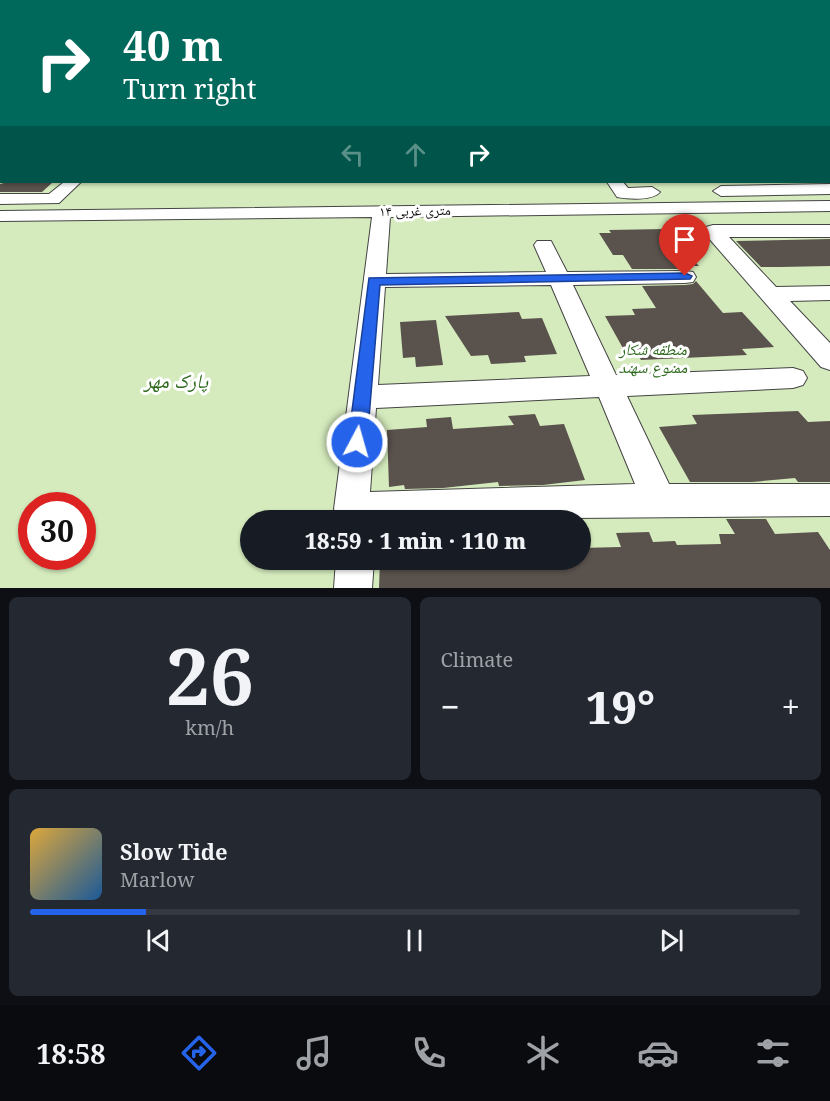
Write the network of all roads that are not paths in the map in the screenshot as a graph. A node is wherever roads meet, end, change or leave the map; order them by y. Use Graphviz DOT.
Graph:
graph roads {
  1 [pos="73,183"];
  2 [pos="616,183"];
  3 [pos="830,189"];
  4 [pos="0,199"];
  5 [pos="830,206"];
  6 [pos="382,211"];
  7 [pos="0,216"];
  8 [pos="830,231"];
  9 [pos="544,245"];
  10 [pos="685,276"];
  11 [pos="559,278"];
  12 [pos="374,281"];
  13 [pos="830,293"];
  14 [pos="770,294"];
  15 [pos="830,360"];
  16 [pos="793,378"];
  17 [pos="607,386"];
  18 [pos="362,397"];
  19 [pos="659,500"];
  20 [pos="830,500"];
  21 [pos="354,570"];
  22 [pos="353,588"];
  1 -- 4 [label="street"];
  2 -- 3 [label="street"];
  5 -- 6 [label="street, ۱۴ متری غربی"];
  6 -- 7 [label="street, ۱۴ متری غربی"];
  6 -- 12 [label="street"];
  8 -- 14 [label="street"];
  9 -- 11 [label="street"];
  10 -- 11 [label="street"];
  11 -- 12 [label="street"];
  11 -- 17 [label="street"];
  12 -- 18 [label="street"];
  13 -- 14 [label="street"];
  14 -- 15 [label="street"];
  16 -- 17 [label="street"];
  17 -- 18 [label="street"];
  17 -- 19 [label="street"];
  18 -- 19 [label="street"];
  19 -- 20 [label="street"];
  21 -- 22 [label="street"];
}
